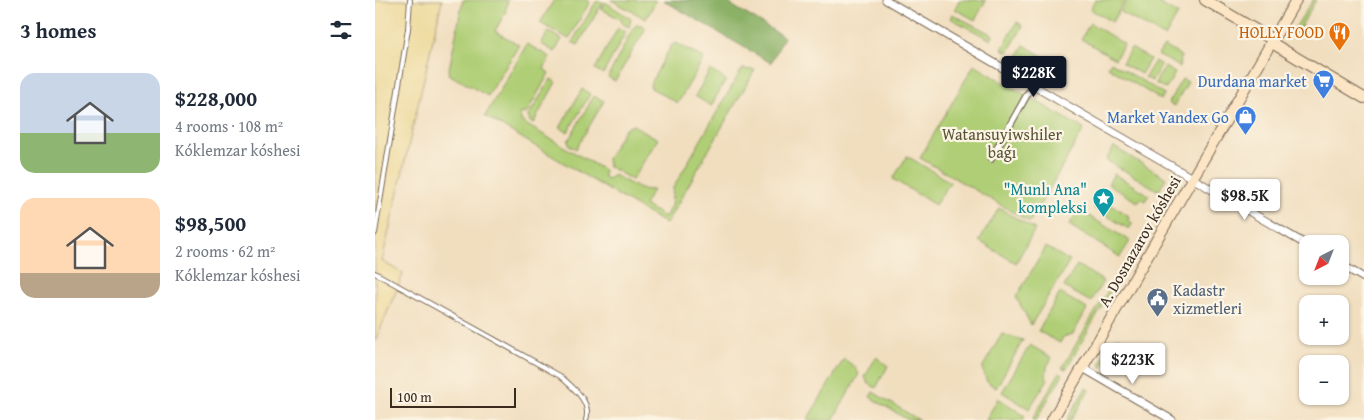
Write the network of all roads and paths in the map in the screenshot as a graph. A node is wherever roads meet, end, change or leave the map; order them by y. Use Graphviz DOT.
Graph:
graph roads {
  1 [pos="410,0"];
  2 [pos="886,0"];
  3 [pos="1205,0"];
  4 [pos="1296,0"];
  5 [pos="1272,42"];
  6 [pos="1028,93"];
  7 [pos="1364,98"];
  8 [pos="991,159"];
  9 [pos="1193,178"];
  10 [pos="375,233"];
  11 [pos="1299,240"];
  12 [pos="1349,269"];
  13 [pos="375,273"];
  14 [pos="1364,278"];
  15 [pos="1083,368"];
  16 [pos="587,420"];
  17 [pos="1052,420"];
  18 [pos="1172,420"];
  1 -- 10 [label="lane"];
  2 -- 9 [label="street"];
  3 -- 5 [label="main road"];
  4 -- 5 [label="main road, A. Dosnazarov kóshesi"];
  5 -- 7 [label="main road"];
  5 -- 9 [label="main road, A. Dosnazarov kóshesi"];
  6 -- 8 [label="street"];
  9 -- 11 [label="street"];
  9 -- 15 [label="main road, A. Dosnazarov kóshesi"];
  12 -- 14 [label="street"];
  13 -- 16 [label="lane"];
  15 -- 17 [label="main road, A. Dosnazarov kóshesi"];
  15 -- 18 [label="street"];
}
